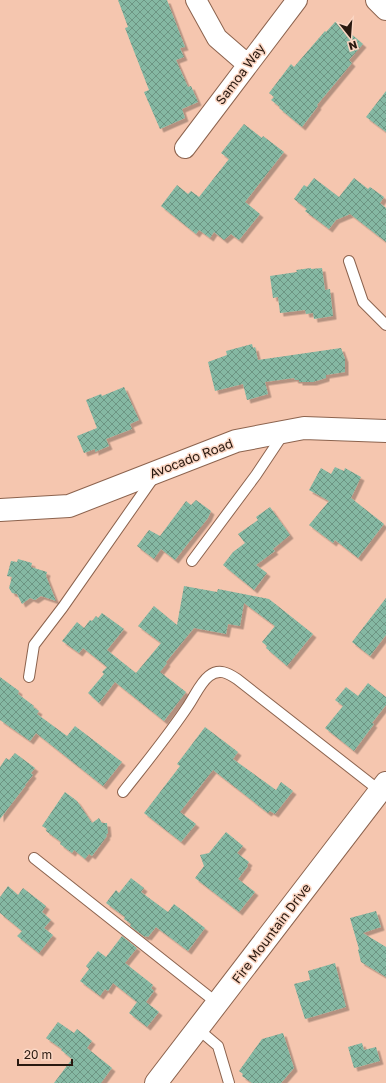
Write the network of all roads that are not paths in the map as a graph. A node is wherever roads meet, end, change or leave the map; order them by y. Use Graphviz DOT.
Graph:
graph roads {
  1 [pos="196,0"];
  2 [pos="296,0"];
  3 [pos="377,0"];
  4 [pos="386,9"];
  5 [pos="248,64"];
  6 [pos="185,148"];
  7 [pos="349,261"];
  8 [pos="386,325"];
  9 [pos="386,431"];
  10 [pos="286,432"];
  11 [pos="158,471"];
  12 [pos="0,510"];
  13 [pos="192,561"];
  14 [pos="30,677"];
  15 [pos="383,787"];
  16 [pos="123,792"];
  17 [pos="34,858"];
  18 [pos="217,1003"];
  19 [pos="198,1029"];
  20 [pos="156,1083"];
  21 [pos="229,1083"];
  1 -- 5 [label="street"];
  2 -- 5 [label="street, Samoa Way"];
  3 -- 4 [label="street"];
  5 -- 6 [label="street, Samoa Way"];
  7 -- 8 [label="lane"];
  9 -- 10 [label="street, Avocado Road"];
  10 -- 11 [label="street, Avocado Road"];
  10 -- 13 [label="lane"];
  11 -- 12 [label="street, Avocado Road"];
  11 -- 14 [label="lane"];
  15 -- 16 [label="lane"];
  15 -- 18 [label="street, Fire Mountain Drive"];
  17 -- 18 [label="lane"];
  18 -- 19 [label="street, Fire Mountain Drive"];
  19 -- 20 [label="street, Fire Mountain Drive"];
  19 -- 21 [label="lane"];
}
